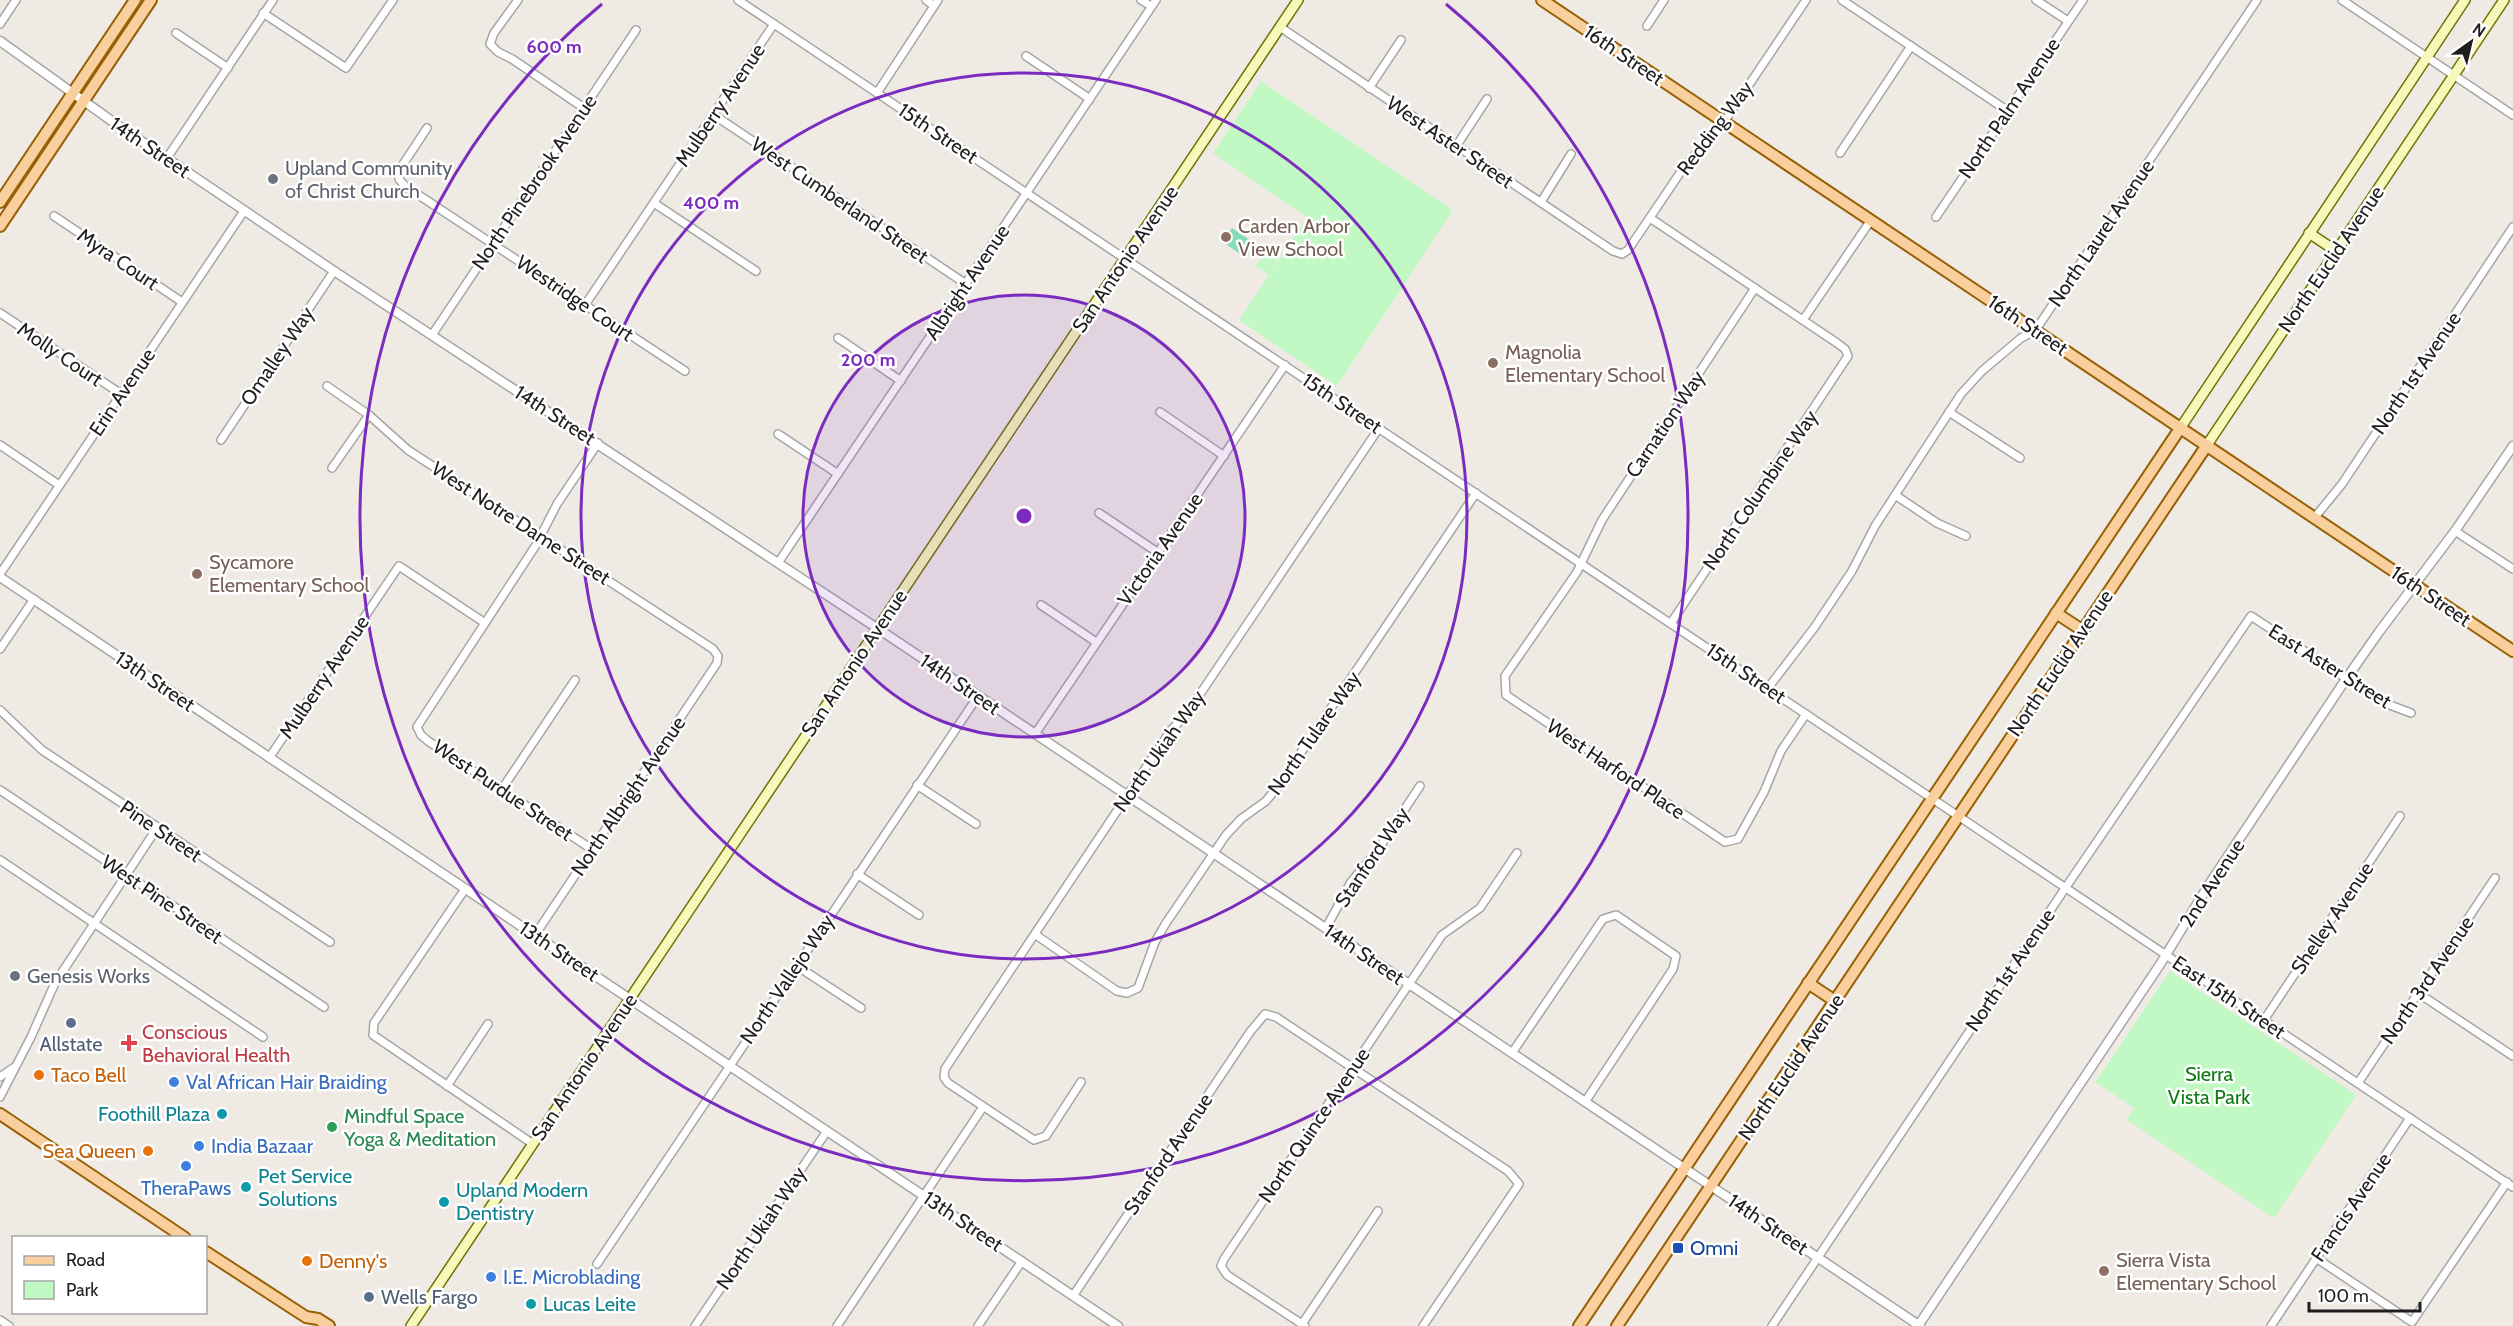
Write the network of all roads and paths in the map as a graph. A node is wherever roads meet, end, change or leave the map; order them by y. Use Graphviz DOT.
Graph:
graph roads {
  1 [pos="16,0"];
  2 [pos="135,0"];
  3 [pos="151,0"];
  4 [pos="273,0"];
  5 [pos="393,0"];
  6 [pos="518,0"];
  7 [pos="738,0"];
  8 [pos="926,0"];
  9 [pos="1142,0"];
  10 [pos="1298,0"];
  11 [pos="1542,0"];
  12 [pos="1664,0"];
  13 [pos="1806,0"];
  14 [pos="1842,0"];
  15 [pos="2036,0"];
  16 [pos="2083,0"];
  17 [pos="2257,0"];
  18 [pos="2342,0"];
  19 [pos="2464,0"];
  20 [pos="2504,0"];
  21 [pos="936,3"];
  22 [pos="1153,3"];
  23 [pos="263,14"];
  24 [pos="2068,21"];
  25 [pos="0,24"];
  26 [pos="774,24"];
  27 [pos="1647,26"];
  28 [pos="1280,27"];
  29 [pos="636,30"];
  30 [pos="176,33"];
  31 [pos="1401,40"];
  32 [pos="0,41"];
  33 [pos="1911,46"];
  34 [pos="1026,56"];
  35 [pos="2427,57"];
  36 [pos="228,68"];
  37 [pos="2454,75"];
  38 [pos="1370,88"];
  39 [pos="72,92"];
  40 [pos="878,93"];
  41 [pos="1090,99"];
  42 [pos="1487,99"];
  43 [pos="83,100"];
  44 [pos="584,108"];
  45 [pos="2008,111"];
  46 [pos="2513,114"];
  47 [pos="714,115"];
  48 [pos="1724,122"];
  49 [pos="428,128"];
  50 [pos="1457,145"];
  51 [pos="1840,153"];
  52 [pos="1571,154"];
  53 [pos="167,158"];
  54 [pos="1027,193"];
  55 [pos="0,202"];
  56 [pos="1540,202"];
  57 [pos="654,203"];
  58 [pos="244,211"];
  59 [pos="54,216"];
  60 [pos="1936,217"];
  61 [pos="1650,218"];
  62 [pos="1871,220"];
  63 [pos="0,226"];
  64 [pos="2513,227"];
  65 [pos="2310,233"];
  66 [pos="493,243"];
  67 [pos="2336,251"];
  68 [pos="1622,254"];
  69 [pos="1125,258"];
  70 [pos="334,271"];
  71 [pos="756,271"];
  72 [pos="966,284"];
  73 [pos="1755,288"];
  74 [pos="182,302"];
  75 [pos="585,305"];
  76 [pos="0,313"];
  77 [pos="1803,320"];
  78 [pos="2035,330"];
  79 [pos="432,335"];
  80 [pos="838,338"];
  81 [pos="1285,365"];
  82 [pos="685,371"];
  83 [pos="901,381"];
  84 [pos="327,386"];
  85 [pos="121,394"];
  86 [pos="1160,412"];
  87 [pos="1949,412"];
  88 [pos="369,415"];
  89 [pos="2181,427"];
  90 [pos="1379,428"];
  91 [pos="778,434"];
  92 [pos="221,440"];
  93 [pos="598,443"];
  94 [pos="0,445"];
  95 [pos="2207,445"];
  96 [pos="2513,446"];
  97 [pos="1224,456"];
  98 [pos="2020,458"];
  99 [pos="332,468"];
  100 [pos="838,474"];
  101 [pos="59,485"];
  102 [pos="1476,493"];
  103 [pos="1895,495"];
  104 [pos="1099,513"];
  105 [pos="2316,517"];
  106 [pos="2455,531"];
  107 [pos="540,535"];
  108 [pos="1966,536"];
  109 [pos="1157,552"];
  110 [pos="778,563"];
  111 [pos="1582,564"];
  112 [pos="2513,570"];
  113 [pos="0,576"];
  114 [pos="2414,585"];
  115 [pos="34,599"];
  116 [pos="1041,605"];
  117 [pos="2056,613"];
  118 [pos="2251,616"];
  119 [pos="485,622"];
  120 [pos="1671,624"];
  121 [pos="878,628"];
  122 [pos="2082,630"];
  123 [pos="1096,642"];
  124 [pos="0,650"];
  125 [pos="2513,651"];
  126 [pos="718,656"];
  127 [pos="2346,679"];
  128 [pos="576,680"];
  129 [pos="1768,688"];
  130 [pos="978,696"];
  131 [pos="0,710"];
  132 [pos="2411,713"];
  133 [pos="1806,714"];
  134 [pos="1035,734"];
  135 [pos="269,758"];
  136 [pos="917,785"];
  137 [pos="1420,786"];
  138 [pos="502,789"];
  139 [pos="0,790"];
  140 [pos="1127,796"];
  141 [pos="1931,797"];
  142 [pos="1945,807"];
  143 [pos="1959,816"];
  144 [pos="2400,816"];
  145 [pos="976,824"];
  146 [pos="157,828"];
  147 [pos="593,850"];
  148 [pos="1517,853"];
  149 [pos="1213,854"];
  150 [pos="0,860"];
  151 [pos="857,874"];
  152 [pos="126,875"];
  153 [pos="2495,878"];
  154 [pos="2066,887"];
  155 [pos="465,889"];
  156 [pos="920,915"];
  157 [pos="95,923"];
  158 [pos="1326,928"];
  159 [pos="535,935"];
  160 [pos="1036,935"];
  161 [pos="330,942"];
  162 [pos="2167,955"];
  163 [pos="797,966"];
  164 [pos="1808,983"];
  165 [pos="1408,984"];
  166 [pos="2418,993"];
  167 [pos="630,999"];
  168 [pos="1835,1001"];
  169 [pos="324,1007"];
  170 [pos="861,1008"];
  171 [pos="2264,1020"];
  172 [pos="488,1024"];
  173 [pos="263,1037"];
  174 [pos="1512,1053"];
  175 [pos="2513,1056"];
  176 [pos="729,1065"];
  177 [pos="13,1068"];
  178 [pos="1352,1068"];
  179 [pos="0,1077"];
  180 [pos="1080,1082"];
  181 [pos="2358,1083"];
  182 [pos="447,1086"];
  183 [pos="0,1097"];
  184 [pos="1585,1102"];
  185 [pos="983,1107"];
  186 [pos="0,1114"];
  187 [pos="2410,1118"];
  188 [pos="827,1131"];
  189 [pos="532,1144"];
  190 [pos="1685,1169"];
  191 [pos="2510,1184"];
  192 [pos="1711,1186"];
  193 [pos="924,1195"];
  194 [pos="1378,1211"];
  195 [pos="181,1236"];
  196 [pos="207,1252"];
  197 [pos="1818,1257"];
  198 [pos="2316,1258"];
  199 [pos="1022,1261"];
  200 [pos="597,1264"];
  201 [pos="1074,1296"];
  202 [pos="0,1320"];
  203 [pos="309,1321"];
  204 [pos="1304,1325"];
  205 [pos="9,1326"];
  206 [pos="329,1326"];
  207 [pos="411,1326"];
  208 [pos="694,1326"];
  209 [pos="837,1326"];
  210 [pos="978,1326"];
  211 [pos="1118,1326"];
  212 [pos="1423,1326"];
  213 [pos="1579,1326"];
  214 [pos="1617,1326"];
  215 [pos="1772,1326"];
  216 [pos="1919,1326"];
  217 [pos="2271,1326"];
  1 -- 25 [label="street"];
  2 -- 39 [label="main road"];
  3 -- 43 [label="main road"];
  4 -- 23 [label="street"];
  5 -- 23 [label="street"];
  6 -- 44 [label="street"];
  7 -- 26 [label="street, 15th Street"];
  8 -- 21 [label="street"];
  9 -- 22 [label="street"];
  10 -- 28 [label="main road, San Antonio Avenue"];
  11 -- 48 [label="main road, 16th Street"];
  12 -- 27 [label="street"];
  13 -- 48 [label="street, Redding Way"];
  14 -- 33 [label="street"];
  15 -- 24 [label="street"];
  16 -- 24 [label="street, North Palm Avenue"];
  17 -- 78 [label="street, North Laurel Avenue"];
  18 -- 35 [label="street"];
  19 -- 35 [label="main road, North Euclid Avenue"];
  20 -- 37 [label="main road, North Euclid Avenue"];
  21 -- 40 [label="street"];
  22 -- 41 [label="street, Albright Avenue"];
  23 -- 36 [label="street"];
  24 -- 45 [label="street, North Palm Avenue"];
  26 -- 40 [label="street, 15th Street"];
  26 -- 47 [label="street, Mulberry Avenue"];
  28 -- 38 [label="street, West Aster Street"];
  28 -- 69 [label="main road, San Antonio Avenue"];
  29 -- 44 [label="street, North Pinebrook Avenue"];
  30 -- 36 [label="street"];
  31 -- 38 [label="street"];
  32 -- 39 [label="street, 14th Street"];
  33 -- 45 [label="street"];
  33 -- 51 [label="street"];
  34 -- 41 [label="street"];
  35 -- 37 [label="street"];
  35 -- 65 [label="main road, North Euclid Avenue"];
  36 -- 53 [label="street"];
  37 -- 46 [label="street"];
  37 -- 67 [label="main road, North Euclid Avenue"];
  38 -- 50 [label="street, West Aster Street"];
  39 -- 43 [label="street, 14th Street"];
  39 -- 55 [label="main road"];
  40 -- 54 [label="street, 15th Street"];
  41 -- 54 [label="street, Albright Avenue"];
  42 -- 50 [label="street"];
  43 -- 53 [label="street, 14th Street"];
  43 -- 63 [label="main road"];
  44 -- 66 [label="street, North Pinebrook Avenue"];
  45 -- 60 [label="street, North Palm Avenue"];
  47 -- 57 [label="street, Mulberry Avenue"];
  47 -- 72 [label="street, West Cumberland Street"];
  48 -- 61 [label="street, Redding Way"];
  48 -- 62 [label="main road, 16th Street"];
  49 -- 66 [label="street, Westridge Court"];
  50 -- 56 [label="street, West Aster Street"];
  52 -- 56 [label="street"];
  53 -- 58 [label="street, 14th Street"];
  54 -- 69 [label="street, 15th Street"];
  54 -- 72 [label="street, Albright Avenue"];
  56 -- 68 [label="street, West Aster Street"];
  57 -- 71 [label="street"];
  57 -- 75 [label="street, Mulberry Avenue"];
  58 -- 70 [label="street, 14th Street"];
  58 -- 74 [label="street, Erin Avenue"];
  59 -- 74 [label="street, Myra Court"];
  61 -- 68 [label="street, Redding Way"];
  61 -- 73 [label="street"];
  62 -- 77 [label="street"];
  62 -- 78 [label="main road, 16th Street"];
  64 -- 105 [label="street, North 1st Avenue"];
  65 -- 67 [label="main road"];
  65 -- 89 [label="main road, North Euclid Avenue"];
  66 -- 75 [label="street, Westridge Court"];
  66 -- 79 [label="street, North Pinebrook Avenue"];
  67 -- 95 [label="main road, North Euclid Avenue"];
  69 -- 81 [label="street, 15th Street"];
  69 -- 121 [label="main road, San Antonio Avenue"];
  70 -- 79 [label="street, 14th Street"];
  70 -- 92 [label="street, Omalley Way"];
  72 -- 83 [label="street, Albright Avenue"];
  73 -- 77 [label="street"];
  73 -- 111 [label="street, Carnation Way"];
  74 -- 85 [label="street, Erin Avenue"];
  75 -- 82 [label="street, Westridge Court"];
  76 -- 85 [label="street, Molly Court"];
  77 -- 120 [label="street, North Columbine Way"];
  78 -- 87 [label="street, North Laurel Avenue"];
  78 -- 89 [label="main road, 16th Street"];
  79 -- 93 [label="street, 14th Street"];
  80 -- 83 [label="street"];
  81 -- 90 [label="street, 15th Street"];
  81 -- 97 [label="street, Victoria Avenue"];
  83 -- 100 [label="street, Albright Avenue"];
  84 -- 88 [label="street, West Notre Dame Street"];
  85 -- 101 [label="street, Erin Avenue"];
  86 -- 97 [label="street"];
  87 -- 98 [label="street"];
  87 -- 103 [label="street, North Laurel Avenue"];
  88 -- 99 [label="street"];
  88 -- 107 [label="street, West Notre Dame Street"];
  89 -- 95 [label="main road, 16th Street"];
  89 -- 117 [label="main road, North Euclid Avenue"];
  90 -- 102 [label="street, 15th Street"];
  90 -- 140 [label="street, North Ukiah Way"];
  91 -- 100 [label="street"];
  93 -- 107 [label="street"];
  93 -- 110 [label="street, 14th Street"];
  94 -- 101 [label="street"];
  95 -- 105 [label="main road, 16th Street"];
  95 -- 122 [label="main road, North Euclid Avenue"];
  96 -- 106 [label="street, 2nd Avenue"];
  97 -- 109 [label="street, Victoria Avenue"];
  100 -- 110 [label="street, Albright Avenue"];
  101 -- 113 [label="street, Erin Avenue"];
  102 -- 111 [label="street, 15th Street"];
  102 -- 149 [label="street, North Tulare Way"];
  103 -- 108 [label="street"];
  103 -- 129 [label="street, North Laurel Avenue"];
  104 -- 109 [label="street"];
  105 -- 114 [label="main road, 16th Street"];
  106 -- 112 [label="street"];
  106 -- 114 [label="street, 2nd Avenue"];
  107 -- 119 [label="street"];
  107 -- 126 [label="street, West Notre Dame Street"];
  109 -- 123 [label="street, Victoria Avenue"];
  110 -- 121 [label="street, 14th Street"];
  111 -- 120 [label="street, 15th Street"];
  111 -- 133 [label="street, West Harford Place"];
  113 -- 115 [label="street, 13th Street"];
  114 -- 125 [label="main road, 16th Street"];
  114 -- 127 [label="street, 2nd Avenue"];
  115 -- 124 [label="street"];
  115 -- 135 [label="street, 13th Street"];
  116 -- 123 [label="street"];
  117 -- 122 [label="main road"];
  117 -- 141 [label="main road, North Euclid Avenue"];
  118 -- 127 [label="street, East Aster Street"];
  118 -- 154 [label="street, North 1st Avenue"];
  119 -- 135 [label="street, Mulberry Avenue"];
  119 -- 138 [label="street, West Purdue Street"];
  120 -- 129 [label="street, 15th Street"];
  121 -- 130 [label="street, 14th Street"];
  121 -- 167 [label="main road, San Antonio Avenue"];
  122 -- 143 [label="main road, North Euclid Avenue"];
  123 -- 134 [label="street, Victoria Avenue"];
  126 -- 147 [label="street, North Albright Avenue"];
  127 -- 132 [label="street, East Aster Street"];
  127 -- 162 [label="street, 2nd Avenue"];
  128 -- 138 [label="street"];
  129 -- 133 [label="street, 15th Street"];
  130 -- 134 [label="street, 14th Street"];
  130 -- 136 [label="street, North Vallejo Way"];
  131 -- 146 [label="street, Pine Street"];
  133 -- 141 [label="street, 15th Street"];
  134 -- 140 [label="street, 14th Street"];
  135 -- 155 [label="street, 13th Street"];
  136 -- 145 [label="street"];
  136 -- 151 [label="street, North Vallejo Way"];
  137 -- 158 [label="street, Stanford Way"];
  138 -- 147 [label="street, West Purdue Street"];
  139 -- 152 [label="street, West Pine Street"];
  140 -- 149 [label="street, 14th Street"];
  140 -- 160 [label="street, North Ukiah Way"];
  141 -- 142 [label="street, 15th Street"];
  141 -- 164 [label="main road, North Euclid Avenue"];
  142 -- 143 [label="street, East 15th Street"];
  143 -- 154 [label="street, East 15th Street"];
  143 -- 168 [label="main road, North Euclid Avenue"];
  144 -- 171 [label="street, Shelley Avenue"];
  146 -- 152 [label="street"];
  146 -- 161 [label="street, Pine Street"];
  147 -- 159 [label="street, North Albright Avenue"];
  148 -- 165 [label="street, North Quince Avenue"];
  149 -- 158 [label="street, 14th Street"];
  149 -- 160 [label="street, North Tulare Way"];
  150 -- 157 [label="street"];
  151 -- 156 [label="street"];
  151 -- 163 [label="street, North Vallejo Way"];
  152 -- 157 [label="street"];
  152 -- 169 [label="street, West Pine Street"];
  153 -- 166 [label="street, North 3rd Avenue"];
  154 -- 162 [label="street, East 15th Street"];
  154 -- 197 [label="street, North 1st Avenue"];
  155 -- 159 [label="street, 13th Street"];
  155 -- 182 [label="street"];
  157 -- 173 [label="street"];
  157 -- 177 [label="street"];
  158 -- 165 [label="street, 14th Street"];
  159 -- 167 [label="street, 13th Street"];
  160 -- 185 [label="street, North Ukiah Way"];
  162 -- 171 [label="street, East 15th Street"];
  162 -- 216 [label="street, 2nd Avenue"];
  163 -- 170 [label="street"];
  163 -- 176 [label="street, North Vallejo Way"];
  164 -- 168 [label="main road"];
  164 -- 190 [label="main road, North Euclid Avenue"];
  165 -- 174 [label="street, 14th Street"];
  165 -- 178 [label="street, North Quince Avenue"];
  166 -- 175 [label="street"];
  166 -- 181 [label="street, North 3rd Avenue"];
  167 -- 176 [label="street, 13th Street"];
  167 -- 189 [label="main road, San Antonio Avenue"];
  168 -- 192 [label="main road, North Euclid Avenue"];
  171 -- 181 [label="street, East 15th Street"];
  172 -- 182 [label="street"];
  174 -- 184 [label="street, 14th Street"];
  174 -- 184 [label="street"];
  176 -- 188 [label="street, 13th Street"];
  176 -- 200 [label="street, North Vallejo Way"];
  177 -- 179 [label="street"];
  177 -- 183 [label="street"];
  178 -- 201 [label="street, Stanford Avenue"];
  178 -- 204 [label="street, North Quince Avenue"];
  178 -- 212 [label="street"];
  180 -- 185 [label="street"];
  181 -- 187 [label="street, East 15th Street"];
  182 -- 189 [label="street"];
  184 -- 190 [label="street, 14th Street"];
  185 -- 193 [label="street"];
  186 -- 195 [label="main road"];
  187 -- 191 [label="street, East 15th Street"];
  187 -- 198 [label="street, Francis Avenue"];
  188 -- 193 [label="street, 13th Street"];
  188 -- 208 [label="street, North Ukiah Way"];
  189 -- 207 [label="main road, San Antonio Avenue"];
  190 -- 192 [label="street, 14th Street"];
  190 -- 213 [label="main road, North Euclid Avenue"];
  191 -- 198 [label="street"];
  192 -- 197 [label="street, 14th Street"];
  192 -- 214 [label="main road, North Euclid Avenue"];
  193 -- 199 [label="street, 13th Street"];
  193 -- 209 [label="street"];
  194 -- 204 [label="street"];
  196 -- 203 [label="main road"];
  197 -- 215 [label="street, North 1st Avenue"];
  197 -- 216 [label="street, 14th Street"];
  198 -- 217 [label="street, Francis Avenue"];
  199 -- 201 [label="street, 13th Street"];
  199 -- 210 [label="street"];
  201 -- 211 [label="street, 13th Street"];
  202 -- 205 [label="street"];
  203 -- 206 [label="main road"];
}
